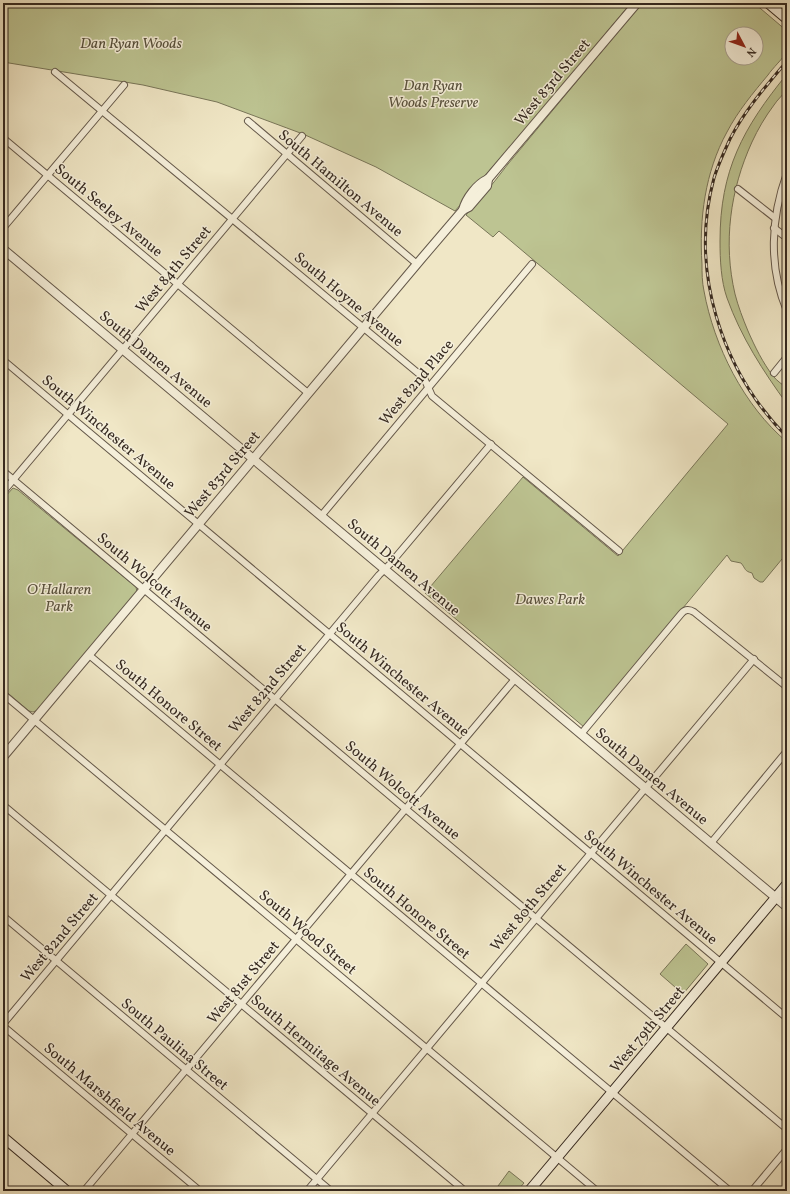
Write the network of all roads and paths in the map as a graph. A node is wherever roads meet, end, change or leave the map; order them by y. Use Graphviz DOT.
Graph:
graph roads {
  1 [pos="637,3"];
  2 [pos="768,3"];
  3 [pos="787,19"];
  4 [pos="55,72"];
  5 [pos="124,85"];
  6 [pos="102,110"];
  7 [pos="248,122"];
  8 [pos="302,136"];
  9 [pos="3,138"];
  10 [pos="286,154"];
  11 [pos="787,173"];
  12 [pos="47,176"];
  13 [pos="738,189"];
  14 [pos="775,218"];
  15 [pos="232,220"];
  16 [pos="3,228"];
  17 [pos="774,228"];
  18 [pos="787,238"];
  19 [pos="3,249"];
  20 [pos="417,264"];
  21 [pos="532,264"];
  22 [pos="178,284"];
  23 [pos="787,311"];
  24 [pos="363,328"];
  25 [pos="123,350"];
  26 [pos="787,357"];
  27 [pos="3,360"];
  28 [pos="774,373"];
  29 [pos="429,387"];
  30 [pos="308,393"];
  31 [pos="68,415"];
  32 [pos="491,444"];
  33 [pos="253,459"];
  34 [pos="3,471"];
  35 [pos="13,480"];
  36 [pos="3,492"];
  37 [pos="321,516"];
  38 [pos="198,524"];
  39 [pos="619,551"];
  40 [pos="385,570"];
  41 [pos="144,589"];
  42 [pos="330,634"];
  43 [pos="89,655"];
  44 [pos="754,659"];
  45 [pos="515,679"];
  46 [pos="787,687"];
  47 [pos="3,694"];
  48 [pos="275,699"];
  49 [pos="34,720"];
  50 [pos="581,734"];
  51 [pos="460,744"];
  52 [pos="787,751"];
  53 [pos="3,757"];
  54 [pos="220,765"];
  55 [pos="645,788"];
  56 [pos="3,805"];
  57 [pos="406,809"];
  58 [pos="166,830"];
  59 [pos="711,843"];
  60 [pos="591,853"];
  61 [pos="351,874"];
  62 [pos="787,884"];
  63 [pos="111,895"];
  64 [pos="776,898"];
  65 [pos="787,907"];
  66 [pos="3,916"];
  67 [pos="536,918"];
  68 [pos="296,939"];
  69 [pos="56,961"];
  70 [pos="721,963"];
  71 [pos="481,984"];
  72 [pos="241,1004"];
  73 [pos="787,1018"];
  74 [pos="3,1025"];
  75 [pos="666,1028"];
  76 [pos="426,1049"];
  77 [pos="186,1070"];
  78 [pos="612,1092"];
  79 [pos="372,1114"];
  80 [pos="787,1129"];
  81 [pos="132,1134"];
  82 [pos="3,1138"];
  83 [pos="787,1149"];
  84 [pos="557,1158"];
  85 [pos="317,1179"];
  86 [pos="67,1191"];
  87 [pos="84,1191"];
  88 [pos="200,1191"];
  89 [pos="307,1191"];
  90 [pos="331,1191"];
  91 [pos="465,1191"];
  92 [pos="529,1191"];
  93 [pos="596,1191"];
  94 [pos="730,1191"];
  95 [pos="752,1191"];
  1 -- 20 [label="street, West 83rd Street"];
  2 -- 3 [label="main road"];
  4 -- 6 [label="street, South Hoyne Avenue"];
  5 -- 6 [label="street"];
  6 -- 12 [label="street"];
  6 -- 15 [label="street, South Hoyne Avenue"];
  7 -- 10 [label="street, South Hamilton Avenue"];
  8 -- 10 [label="street, West 84th Street"];
  9 -- 12 [label="street, South Seeley Avenue"];
  10 -- 15 [label="street, West 84th Street"];
  10 -- 20 [label="street, South Hamilton Avenue"];
  11 -- 14 [label="street"];
  12 -- 16 [label="street"];
  12 -- 22 [label="street, South Seeley Avenue"];
  13 -- 14 [label="street"];
  14 -- 17 [label="street"];
  15 -- 22 [label="street, West 84th Street"];
  15 -- 24 [label="street, South Hoyne Avenue"];
  17 -- 18 [label="street"];
  17 -- 23 [label="street"];
  19 -- 25 [label="street, South Damen Avenue"];
  20 -- 24 [label="street, West 83rd Street"];
  21 -- 29 [label="street, West 82nd Place"];
  22 -- 25 [label="street, West 84th Street"];
  22 -- 30 [label="street, South Seeley Avenue"];
  24 -- 29 [label="street, South Hoyne Avenue"];
  24 -- 30 [label="street, West 83rd Street"];
  25 -- 31 [label="street, West 84th Street"];
  25 -- 33 [label="street, South Damen Avenue"];
  26 -- 28 [label="street"];
  27 -- 31 [label="street, South Winchester Avenue"];
  29 -- 32 [label="street, South Hoyne Avenue"];
  29 -- 37 [label="street, West 82nd Place"];
  30 -- 33 [label="street, West 83rd Street"];
  31 -- 35 [label="street, West 84th Street"];
  31 -- 38 [label="street, South Winchester Avenue"];
  32 -- 39 [label="street, South Hoyne Avenue"];
  32 -- 40 [label="street, West 82nd Street"];
  33 -- 37 [label="street, South Damen Avenue"];
  33 -- 38 [label="street, West 83rd Street"];
  34 -- 35 [label="street, South Wolcott Avenue"];
  35 -- 36 [label="street, West 84th Street"];
  35 -- 41 [label="street, South Wolcott Avenue"];
  37 -- 40 [label="street, South Damen Avenue"];
  38 -- 41 [label="street, West 83rd Street"];
  38 -- 42 [label="street, South Winchester Avenue"];
  40 -- 42 [label="street, West 82nd Street"];
  40 -- 45 [label="street, South Damen Avenue"];
  41 -- 43 [label="street, West 83rd Street"];
  41 -- 48 [label="street, South Wolcott Avenue"];
  42 -- 48 [label="street, West 82nd Street"];
  42 -- 51 [label="street, South Winchester Avenue"];
  43 -- 49 [label="street, West 83rd Street"];
  43 -- 54 [label="street, South Honore Street"];
  44 -- 46 [label="street"];
  44 -- 50 [label="street"];
  44 -- 55 [label="street, West 80th Street"];
  45 -- 50 [label="street, South Damen Avenue"];
  45 -- 51 [label="street, West 81st Street"];
  47 -- 49 [label="street, South Wood Street"];
  48 -- 54 [label="street, West 82nd Street"];
  48 -- 57 [label="street, South Wolcott Avenue"];
  49 -- 53 [label="street, West 83rd Street"];
  49 -- 58 [label="street, South Wood Street"];
  50 -- 55 [label="street, South Damen Avenue"];
  51 -- 57 [label="street, West 81st Street"];
  51 -- 60 [label="street, South Winchester Avenue"];
  52 -- 59 [label="street"];
  54 -- 58 [label="street, West 82nd Street"];
  54 -- 61 [label="street, South Honore Street"];
  55 -- 59 [label="street, South Damen Avenue"];
  55 -- 60 [label="street, West 80th Street"];
  56 -- 63 [label="street, South Hermitage Avenue"];
  57 -- 61 [label="street, West 81st Street"];
  57 -- 67 [label="street, South Wolcott Avenue"];
  58 -- 63 [label="street, West 82nd Street"];
  58 -- 68 [label="street, South Wood Street"];
  59 -- 64 [label="street, South Damen Avenue"];
  60 -- 67 [label="street, West 80th Street"];
  60 -- 70 [label="street, South Winchester Avenue"];
  61 -- 68 [label="street, West 81st Street"];
  61 -- 71 [label="street, South Honore Street"];
  62 -- 64 [label="main road, West 79th Street"];
  63 -- 69 [label="street, West 82nd Street"];
  63 -- 72 [label="street, South Hermitage Avenue"];
  64 -- 65 [label="street, South Damen Avenue"];
  64 -- 70 [label="main road, West 79th Street"];
  66 -- 69 [label="street, South Paulina Street"];
  67 -- 71 [label="street, West 80th Street"];
  67 -- 75 [label="street, South Wolcott Avenue"];
  68 -- 72 [label="street, West 81st Street"];
  68 -- 76 [label="street, South Wood Street"];
  69 -- 74 [label="street, West 82nd Street"];
  69 -- 77 [label="street, South Paulina Street"];
  70 -- 73 [label="street, South Winchester Avenue"];
  70 -- 75 [label="main road, West 79th Street"];
  71 -- 76 [label="street, West 80th Street"];
  71 -- 78 [label="street, South Honore Street"];
  72 -- 77 [label="street, West 81st Street"];
  72 -- 79 [label="street, South Hermitage Avenue"];
  74 -- 81 [label="street, South Marshfield Avenue"];
  75 -- 78 [label="main road, West 79th Street"];
  75 -- 80 [label="street, South Wolcott Avenue"];
  76 -- 79 [label="street, West 80th Street"];
  76 -- 84 [label="street, South Wood Street"];
  77 -- 81 [label="street, West 81st Street"];
  77 -- 85 [label="street, South Paulina Street"];
  78 -- 84 [label="main road, West 79th Street"];
  78 -- 94 [label="street, South Honore Street"];
  79 -- 85 [label="street, West 80th Street"];
  79 -- 91 [label="street, South Hermitage Avenue"];
  81 -- 87 [label="street, West 81st Street"];
  81 -- 88 [label="street, South Marshfield Avenue"];
  82 -- 86 [label="main road"];
  83 -- 95 [label="street"];
  84 -- 92 [label="main road, West 79th Street"];
  84 -- 93 [label="street, South Wood Street"];
  85 -- 89 [label="street, West 80th Street"];
  85 -- 90 [label="street, South Paulina Street"];
}
